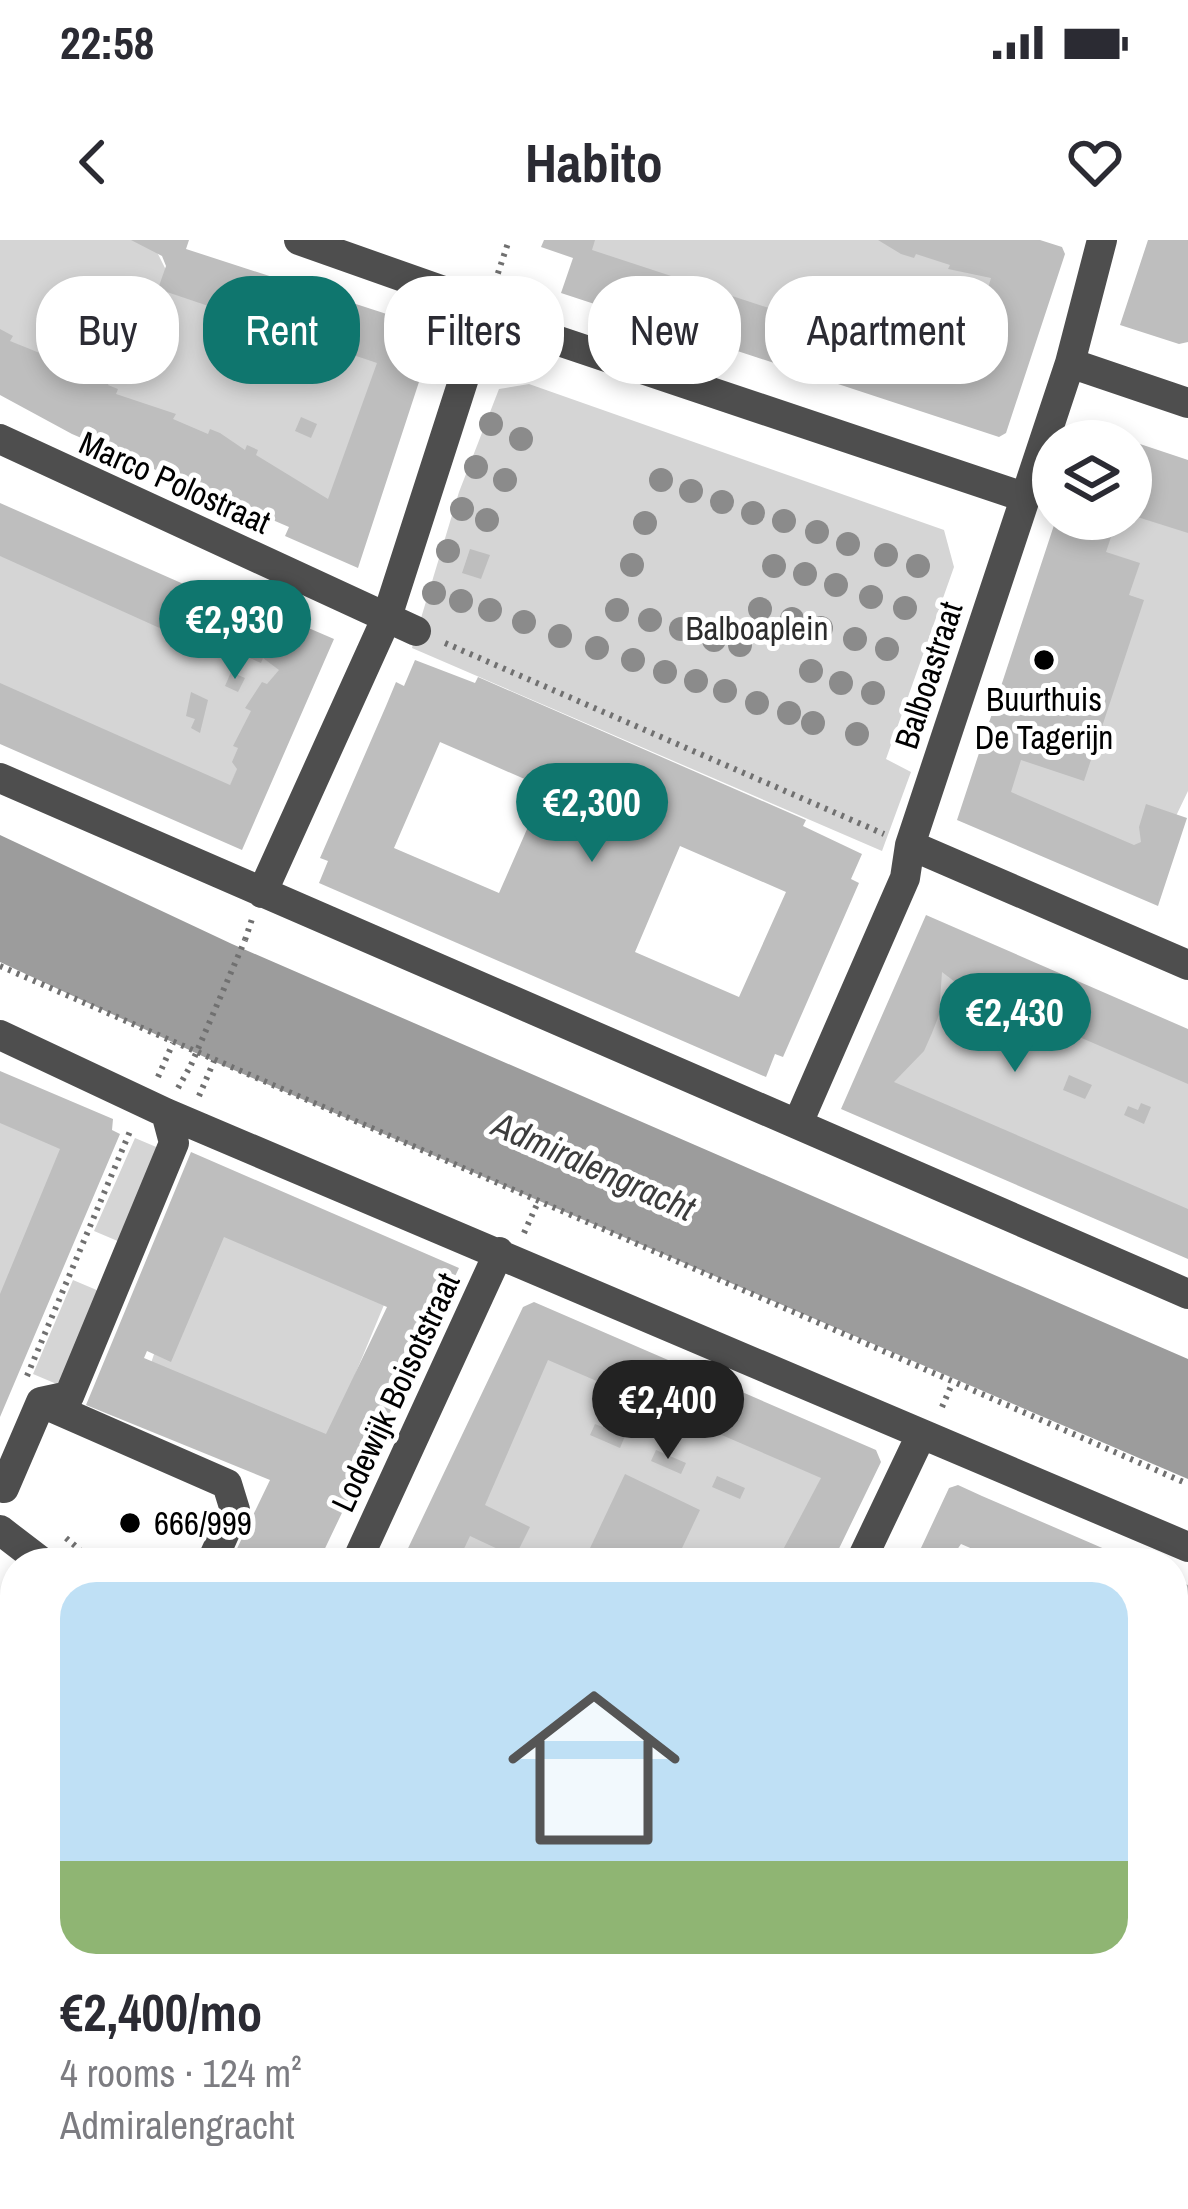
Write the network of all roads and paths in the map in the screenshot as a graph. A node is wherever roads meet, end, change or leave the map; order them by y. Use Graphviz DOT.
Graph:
graph roads {
  1 [pos="298,240"];
  2 [pos="509,240"];
  3 [pos="1102,240"];
  4 [pos="402,276"];
  5 [pos="497,276"];
  6 [pos="564,343"];
  7 [pos="1070,363"];
  8 [pos="462,384"];
  9 [pos="1188,403"];
  10 [pos="0,439"];
  11 [pos="1024,497"];
  12 [pos="387,617"];
  13 [pos="416,631"];
  14 [pos="0,778"];
  15 [pos="910,845"];
  16 [pos="258,905"];
  17 [pos="1188,965"];
  18 [pos="0,966"];
  19 [pos="0,1034"];
  20 [pos="173,1042"];
  21 [pos="214,1061"];
  22 [pos="166,1095"];
  23 [pos="196,1103"];
  24 [pos="799,1123"];
  25 [pos="499,1252"];
  26 [pos="1188,1294"];
  27 [pos="54,1408"];
  28 [pos="921,1435"];
  29 [pos="1188,1484"];
  30 [pos="4,1488"];
  31 [pos="1188,1547"];
  32 [pos="218,1548"];
  33 [pos="363,1548"];
  34 [pos="867,1548"];
  1 -- 4 [label="street"];
  2 -- 5 [label="path"];
  3 -- 7 [label="street, Balboastraat"];
  6 -- 11 [label="street"];
  7 -- 9 [label="street"];
  7 -- 11 [label="street, Balboastraat"];
  8 -- 12 [label="street"];
  10 -- 12 [label="street, Marco Polostraat"];
  11 -- 15 [label="street, Balboastraat"];
  12 -- 13 [label="street"];
  12 -- 15 [label="path"];
  12 -- 16 [label="street"];
  14 -- 16 [label="street"];
  15 -- 17 [label="street"];
  15 -- 24 [label="street, Balboastraat"];
  16 -- 22 [label="path, bridge"];
  16 -- 24 [label="street"];
  18 -- 20 [label="path"];
  19 -- 22 [label="street"];
  20 -- 21 [label="path"];
  20 -- 22 [label="path"];
  21 -- 23 [label="path"];
  21 -- 29 [label="path"];
  22 -- 25 [label="street"];
  22 -- 27 [label="street"];
  22 -- 27 [label="path"];
  24 -- 26 [label="street"];
  25 -- 28 [label="street"];
  25 -- 33 [label="street, Lodewijk Boisotstraat"];
  27 -- 30 [label="street"];
  27 -- 32 [label="street"];
  28 -- 31 [label="street"];
  28 -- 34 [label="street"];
}
